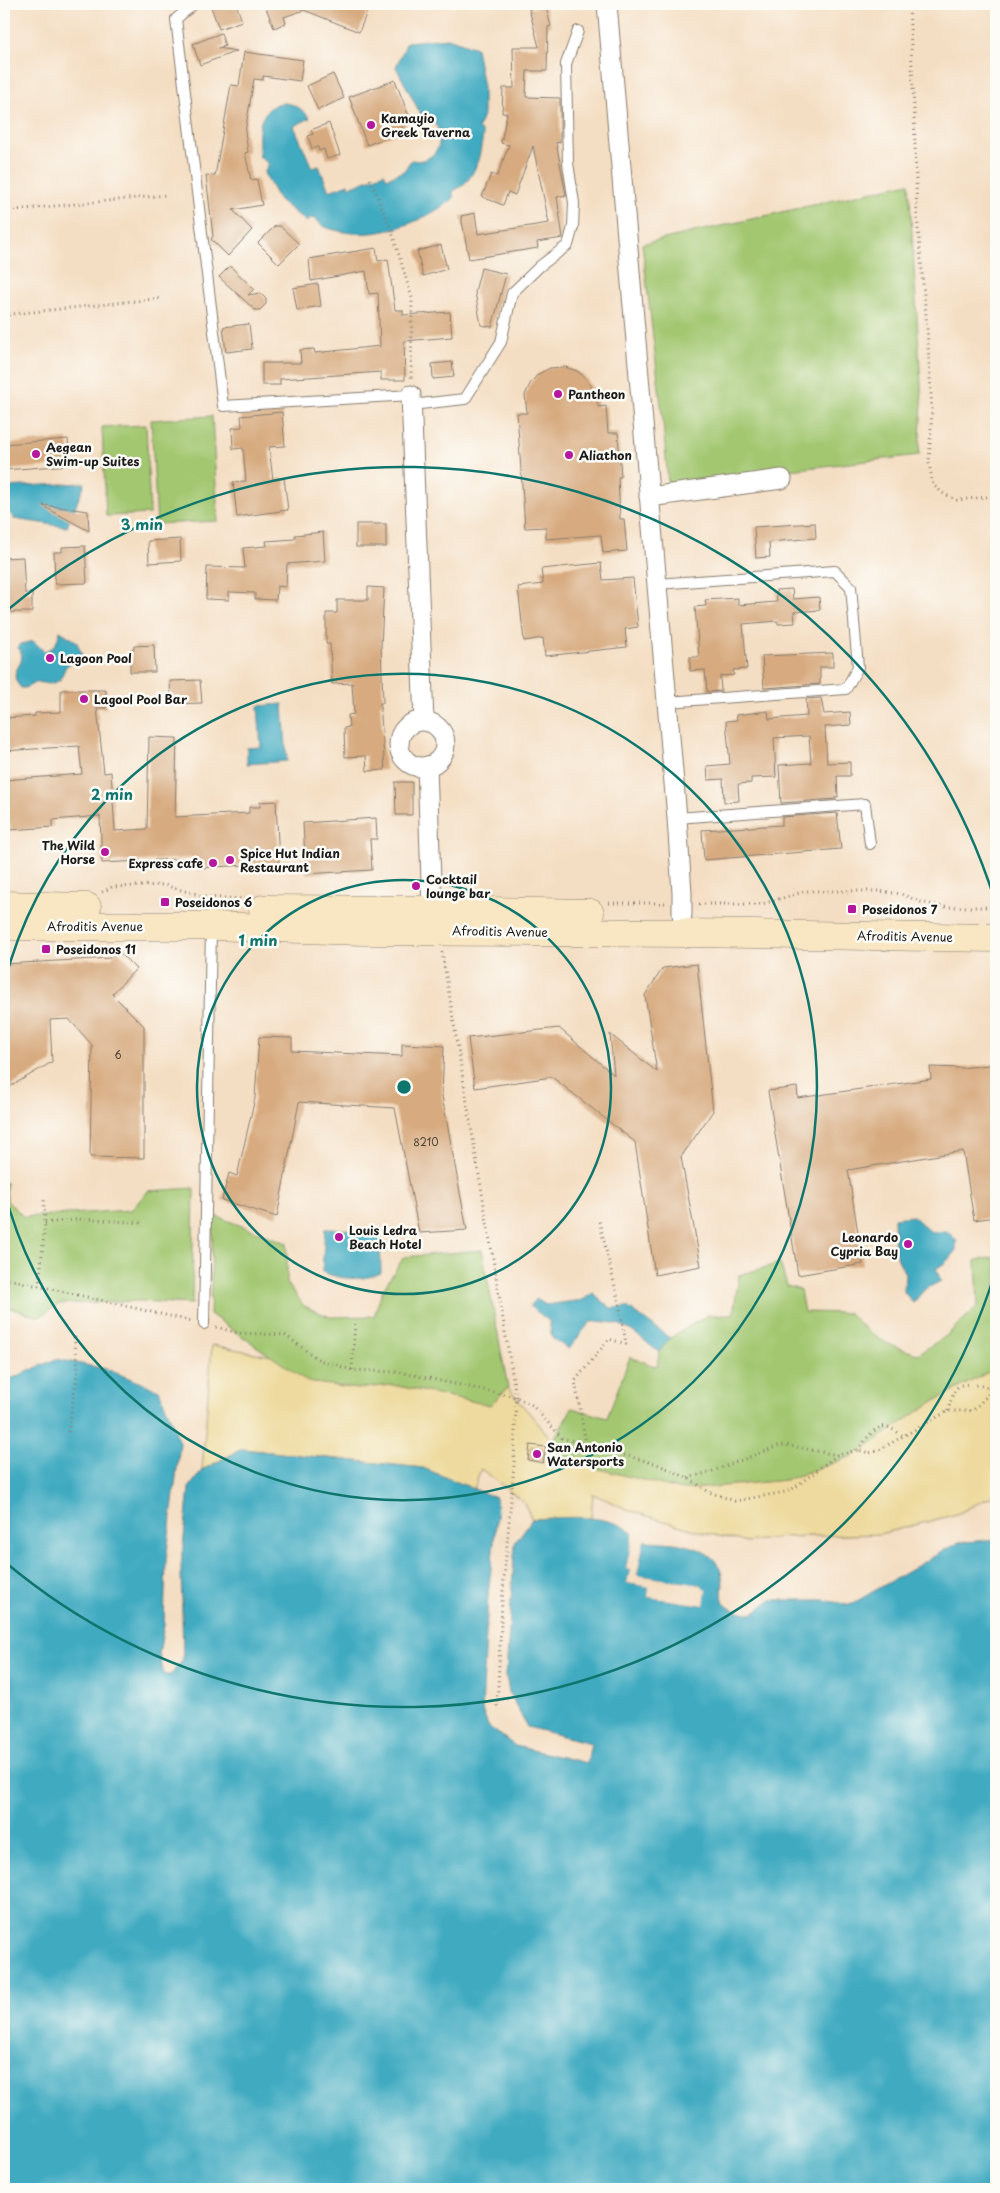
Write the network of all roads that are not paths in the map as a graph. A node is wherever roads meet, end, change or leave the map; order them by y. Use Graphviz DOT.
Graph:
graph roads {
  1 [pos="192,4"];
  2 [pos="607,4"];
  3 [pos="578,31"];
  4 [pos="411,400"];
  5 [pos="782,479"];
  6 [pos="649,497"];
  7 [pos="657,584"];
  8 [pos="667,702"];
  9 [pos="424,721"];
  10 [pos="427,766"];
  11 [pos="677,818"];
  12 [pos="870,844"];
  13 [pos="4,905"];
  14 [pos="682,915"];
  15 [pos="996,918"];
  16 [pos="435,920"];
  17 [pos="4,926"];
  18 [pos="211,926"];
  19 [pos="996,938"];
  20 [pos="204,1324"];
  1 -- 4 [label="lane"];
  2 -- 6 [label="street"];
  3 -- 4 [label="lane"];
  4 -- 9 [label="street"];
  5 -- 6 [label="street"];
  6 -- 7 [label="street"];
  7 -- 8 [label="street"];
  7 -- 8 [label="lane"];
  8 -- 11 [label="street"];
  9 -- 10 [label="street"];
  9 -- 10 [label="street"];
  10 -- 16 [label="street"];
  11 -- 12 [label="lane"];
  11 -- 14 [label="street"];
  13 -- 16 [label="main road, Afroditis Avenue"];
  14 -- 15 [label="main road, Afroditis Avenue"];
  14 -- 16 [label="main road, Afroditis Avenue"];
  16 -- 18 [label="main road, Afroditis Avenue"];
  16 -- 19 [label="main road, Afroditis Avenue"];
  17 -- 18 [label="main road, Afroditis Avenue"];
  18 -- 20 [label="lane"];
}
